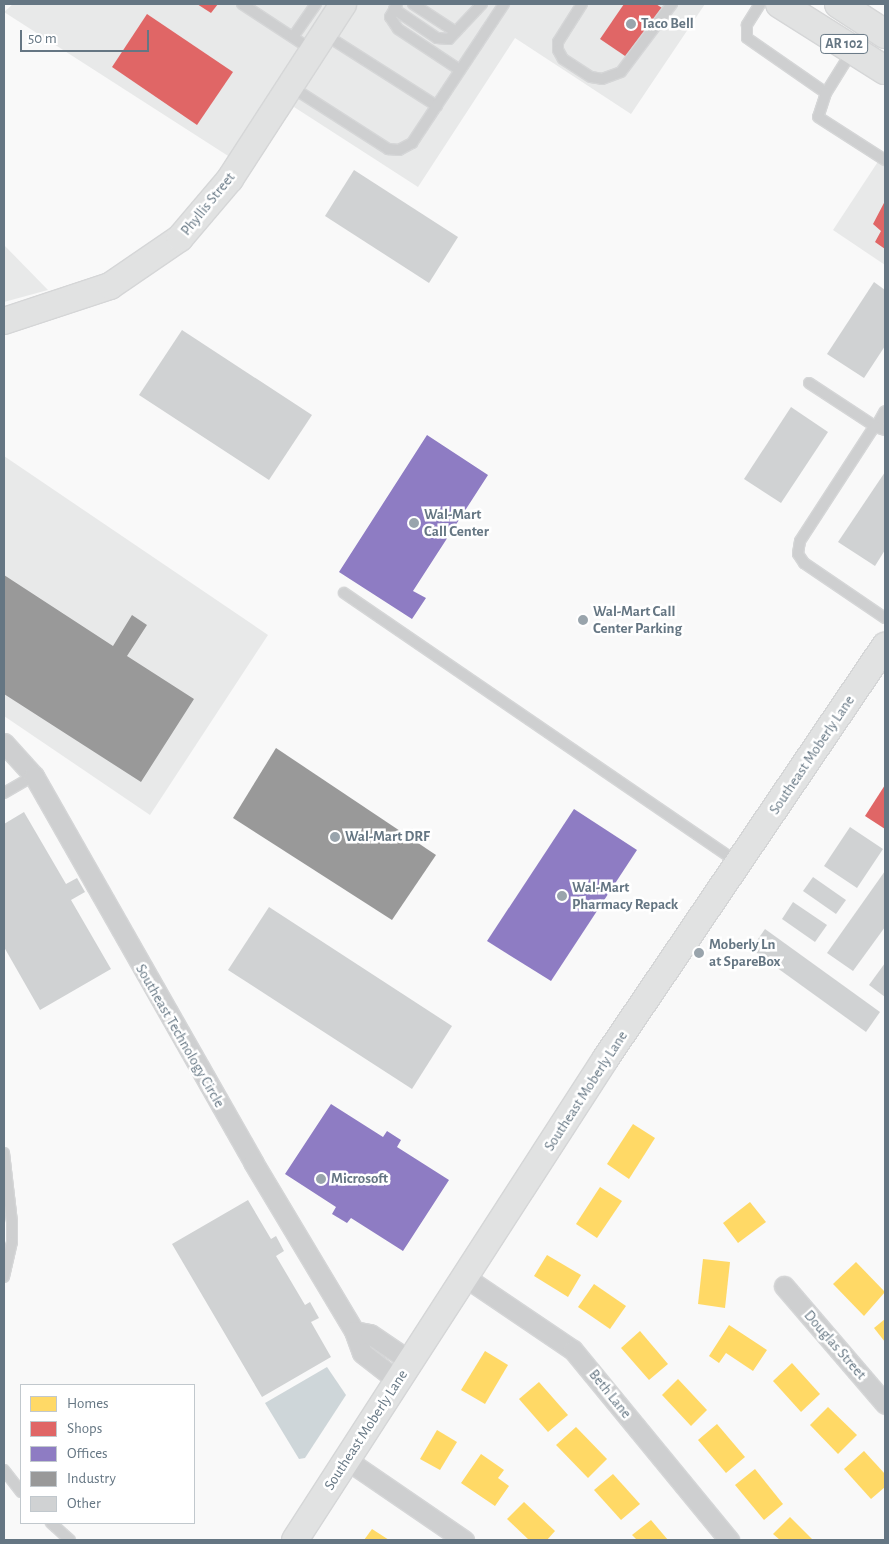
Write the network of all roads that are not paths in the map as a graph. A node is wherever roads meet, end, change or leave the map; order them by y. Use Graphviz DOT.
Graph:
graph roads {
  1 [pos="242,4"];
  2 [pos="316,4"];
  3 [pos="343,4"];
  4 [pos="413,4"];
  5 [pos="482,4"];
  6 [pos="504,4"];
  7 [pos="582,4"];
  8 [pos="672,4"];
  9 [pos="760,4"];
  10 [pos="780,4"];
  11 [pos="839,4"];
  12 [pos="396,6"];
  13 [pos="456,32"];
  14 [pos="885,34"];
  15 [pos="310,40"];
  16 [pos="852,50"];
  17 [pos="460,70"];
  18 [pos="885,70"];
  19 [pos="290,86"];
  20 [pos="826,93"];
  21 [pos="436,106"];
  22 [pos="885,160"];
  23 [pos="4,321"];
  24 [pos="809,383"];
  25 [pos="885,411"];
  26 [pos="881,428"];
  27 [pos="344,593"];
  28 [pos="885,618"];
  29 [pos="885,646"];
  30 [pos="4,743"];
  31 [pos="34,776"];
  32 [pos="4,793"];
  33 [pos="738,862"];
  34 [pos="4,1153"];
  35 [pos="4,1277"];
  36 [pos="465,1277"];
  37 [pos="784,1286"];
  38 [pos="404,1371"];
  39 [pos="885,1404"];
  40 [pos="347,1460"];
  41 [pos="4,1470"];
  42 [pos="20,1491"];
  43 [pos="52,1524"];
  44 [pos="70,1540"];
  45 [pos="295,1540"];
  46 [pos="464,1540"];
  47 [pos="729,1540"];
  1 -- 15 [label="lane"];
  2 -- 15 [label="lane"];
  3 -- 15 [label="street, Phyllis Street"];
  4 -- 13 [label="lane"];
  5 -- 13 [label="lane"];
  6 -- 17 [label="lane"];
  7 -- 8 [label="lane"];
  9 -- 20 [label="lane"];
  10 -- 16 [label="main road, AR 102"];
  11 -- 14 [label="main road, AR 102"];
  12 -- 13 [label="lane"];
  12 -- 17 [label="lane"];
  15 -- 19 [label="street, Phyllis Street"];
  15 -- 21 [label="lane"];
  16 -- 18 [label="main road, AR 102"];
  16 -- 20 [label="lane"];
  17 -- 21 [label="lane"];
  19 -- 21 [label="lane"];
  19 -- 23 [label="street, Phyllis Street"];
  20 -- 22 [label="lane"];
  24 -- 26 [label="lane"];
  25 -- 26 [label="lane"];
  26 -- 28 [label="lane"];
  27 -- 33 [label="lane"];
  29 -- 33 [label="street, Southeast Moberly Lane"];
  30 -- 31 [label="street, Southeast Technology Circle"];
  31 -- 32 [label="lane"];
  31 -- 38 [label="street, Southeast Technology Circle"];
  33 -- 36 [label="street, Southeast Moberly Lane"];
  34 -- 35 [label="lane"];
  36 -- 38 [label="street, Southeast Moberly Lane"];
  36 -- 47 [label="street, Beth Lane"];
  37 -- 39 [label="street, Douglas Street"];
  38 -- 40 [label="street, Southeast Moberly Lane"];
  40 -- 45 [label="street, Southeast Moberly Lane"];
  40 -- 46 [label="street"];
  41 -- 42 [label="lane"];
  43 -- 44 [label="lane"];
}
